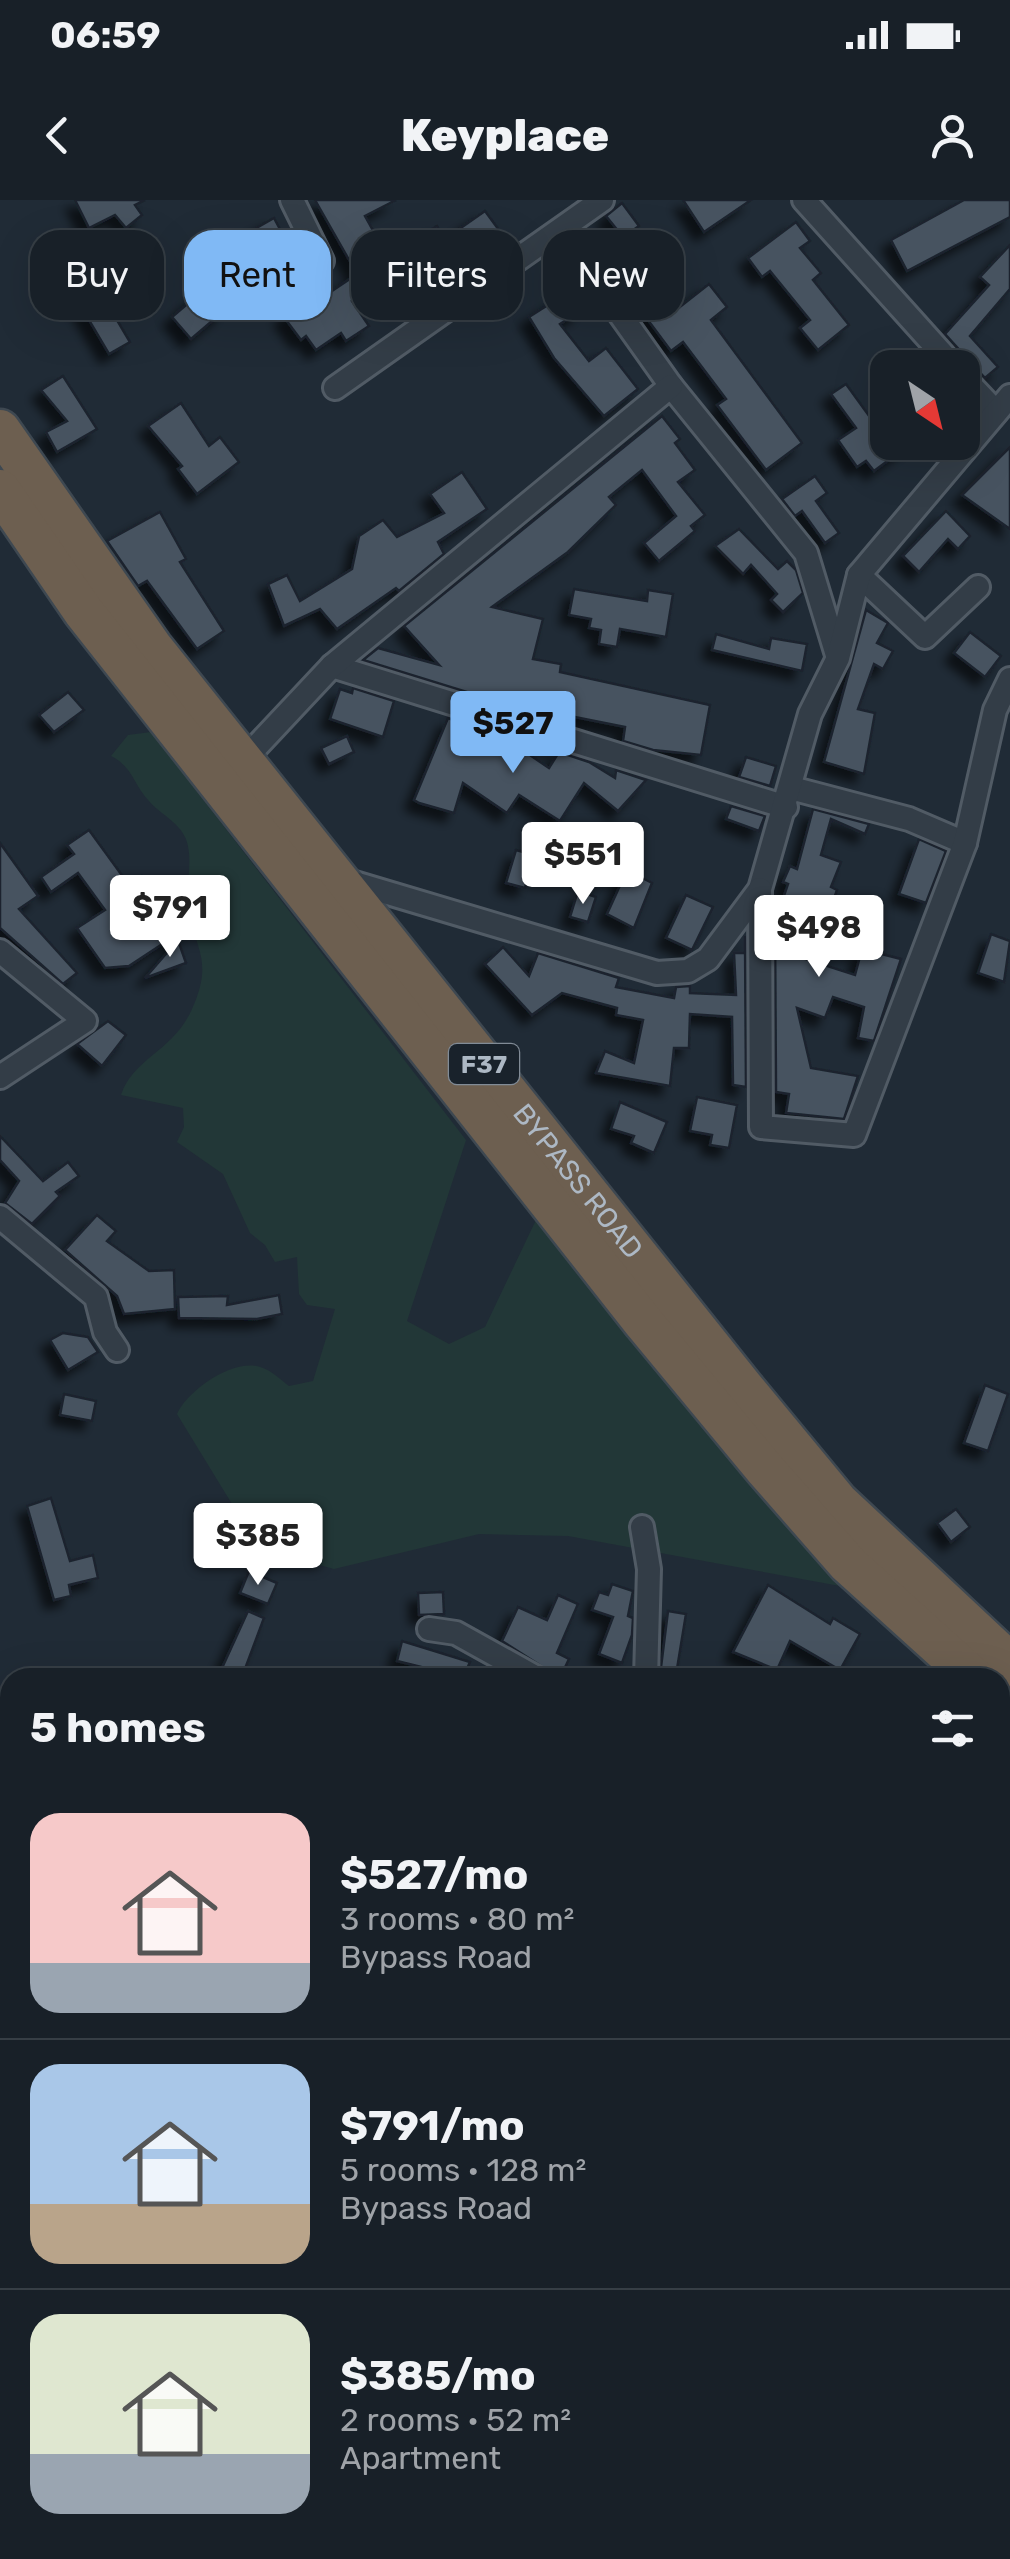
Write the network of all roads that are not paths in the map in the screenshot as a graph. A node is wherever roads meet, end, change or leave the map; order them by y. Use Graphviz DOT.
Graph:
graph roads {
  1 [pos="292,200"];
  2 [pos="602,200"];
  3 [pos="804,200"];
  4 [pos="307,230"];
  5 [pos="563,230"];
  6 [pos="543,244"];
  7 [pos="625,320"];
  8 [pos="939,350"];
  9 [pos="671,386"];
  10 [pos="335,388"];
  11 [pos="980,388"];
  12 [pos="1003,404"];
  13 [pos="0,430"];
  14 [pos="0,490"];
  15 [pos="858,575"];
  16 [pos="978,587"];
  17 [pos="838,658"];
  18 [pos="332,666"];
  19 [pos="1010,679"];
  20 [pos="242,762"];
  21 [pos="789,797"];
  22 [pos="965,843"];
  23 [pos="337,878"];
  24 [pos="760,889"];
  25 [pos="0,951"];
  26 [pos="0,1076"];
  27 [pos="0,1217"];
  28 [pos="117,1350"];
  29 [pos="642,1526"];
  30 [pos="429,1629"];
  31 [pos="519,1668"];
  32 [pos="646,1668"];
  33 [pos="993,1668"];
  34 [pos="993,1668"];
  1 -- 4 [label="street"];
  2 -- 5 [label="street"];
  3 -- 8 [label="street"];
  6 -- 10 [label="street"];
  7 -- 9 [label="street"];
  9 -- 17 [label="street"];
  9 -- 18 [label="street"];
  11 -- 12 [label="street"];
  12 -- 15 [label="street"];
  13 -- 20 [label="highway, BYPASS ROAD / F37"];
  14 -- 33 [label="highway, BYPASS ROAD / F37"];
  15 -- 16 [label="street"];
  15 -- 17 [label="street"];
  17 -- 21 [label="street"];
  18 -- 20 [label="street"];
  18 -- 21 [label="street"];
  19 -- 22 [label="street"];
  20 -- 23 [label="highway, BYPASS ROAD / F37"];
  21 -- 22 [label="street"];
  21 -- 24 [label="street"];
  22 -- 24 [label="street"];
  23 -- 24 [label="street"];
  23 -- 34 [label="highway, BYPASS ROAD / F37"];
  25 -- 26 [label="street"];
  27 -- 28 [label="street"];
  29 -- 32 [label="street"];
  30 -- 31 [label="street"];
}
